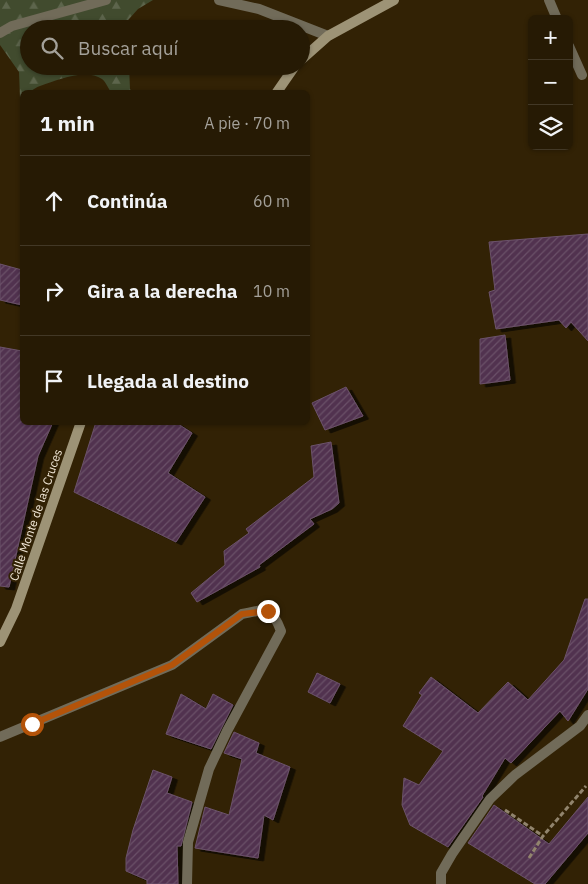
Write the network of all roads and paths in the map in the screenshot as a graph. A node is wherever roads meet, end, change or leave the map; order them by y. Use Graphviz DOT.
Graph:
graph roads {
  1 [pos="106,0"];
  2 [pos="219,0"];
  3 [pos="394,0"];
  4 [pos="549,0"];
  5 [pos="555,15"];
  6 [pos="34,20"];
  7 [pos="287,20"];
  8 [pos="20,24"];
  9 [pos="310,29"];
  10 [pos="0,33"];
  11 [pos="328,36"];
  12 [pos="310,52"];
  13 [pos="573,55"];
  14 [pos="289,75"];
  15 [pos="582,75"];
  16 [pos="278,90"];
  17 [pos="80,425"];
  18 [pos="0,642"];
  19 [pos="588,715"];
  20 [pos="0,738"];
  21 [pos="586,786"];
  22 [pos="490,799"];
  23 [pos="543,836"];
  24 [pos="529,858"];
  25 [pos="187,884"];
  26 [pos="441,884"];
  1 -- 6 [label="street"];
  2 -- 7 [label="street"];
  3 -- 11 [label="street"];
  4 -- 5 [label="street"];
  8 -- 10 [label="street"];
  9 -- 11 [label="street"];
  11 -- 12 [label="street"];
  13 -- 15 [label="street"];
  14 -- 16 [label="street"];
  17 -- 18 [label="street, Calle Monte de las Cruces"];
  19 -- 22 [label="street"];
  20 -- 25 [label="street"];
  21 -- 23 [label="path"];
  22 -- 23 [label="path"];
  22 -- 26 [label="street"];
  23 -- 24 [label="path"];
}
